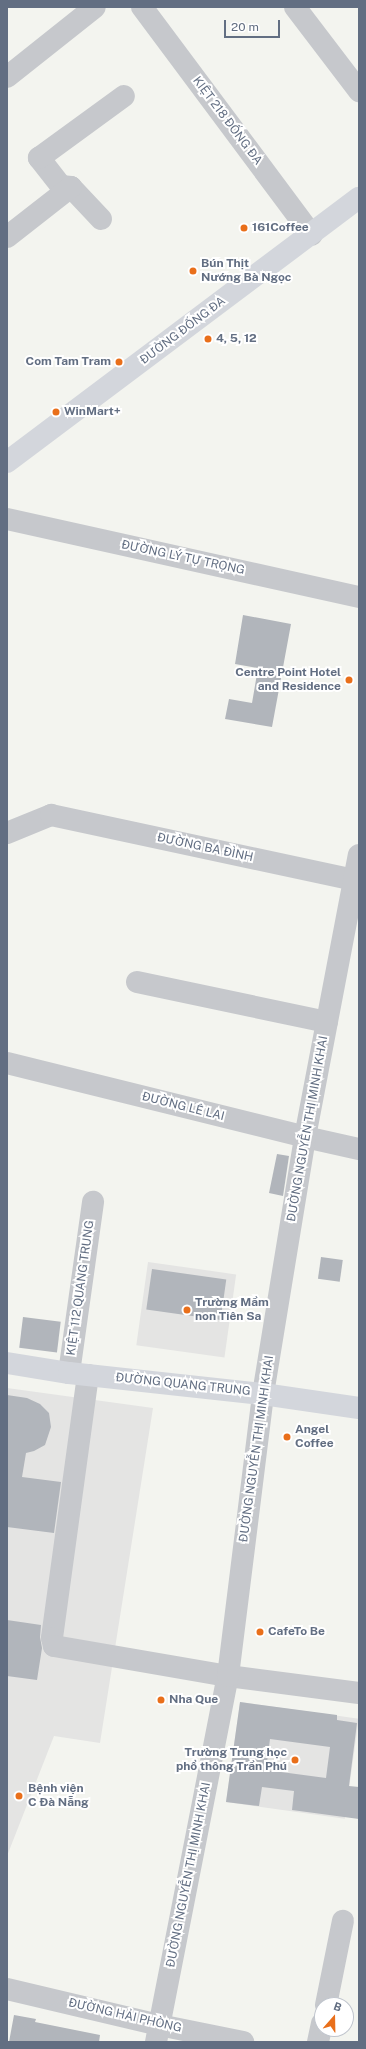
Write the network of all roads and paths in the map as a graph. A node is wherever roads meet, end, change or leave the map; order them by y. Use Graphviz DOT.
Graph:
graph roads {
  1 [pos="96,7"];
  2 [pos="142,7"];
  3 [pos="295,7"];
  4 [pos="7,77"];
  5 [pos="359,91"];
  6 [pos="124,96"];
  7 [pos="71,187"];
  8 [pos="359,198"];
  9 [pos="101,219"];
  10 [pos="312,235"];
  11 [pos="7,237"];
  12 [pos="7,462"];
  13 [pos="7,519"];
  14 [pos="359,597"];
  15 [pos="7,833"];
  16 [pos="359,855"];
  17 [pos="356,881"];
  18 [pos="137,982"];
  19 [pos="327,1022"];
  20 [pos="7,1063"];
  21 [pos="305,1137"];
  22 [pos="359,1149"];
  23 [pos="93,1202"];
  24 [pos="7,1363"];
  25 [pos="79,1374"];
  26 [pos="263,1394"];
  27 [pos="359,1408"];
  28 [pos="228,1676"];
  29 [pos="359,1693"];
  30 [pos="343,1921"];
  31 [pos="7,1989"];
  32 [pos="328,1997"];
  33 [pos="157,2033"];
  34 [pos="243,2042"];
  1 -- 4 [label="street"];
  2 -- 10 [label="street, KIỆT 218 ĐỐNG ĐA"];
  3 -- 5 [label="street"];
  6 -- 7 [label="street"];
  7 -- 9 [label="street"];
  7 -- 11 [label="street"];
  8 -- 10 [label="main road, ĐƯỜNG ĐỐNG ĐA"];
  10 -- 12 [label="main road, ĐƯỜNG ĐỐNG ĐA"];
  13 -- 14 [label="street, ĐƯỜNG LÝ TỰ TRỌNG"];
  15 -- 17 [label="street, ĐƯỜNG BA ĐÌNH"];
  16 -- 17 [label="street, ĐƯỜNG NGUYỄN THỊ MINH KHAI"];
  17 -- 19 [label="street, ĐƯỜNG NGUYỄN THỊ MINH KHAI"];
  18 -- 19 [label="street"];
  19 -- 21 [label="street, ĐƯỜNG NGUYỄN THỊ MINH KHAI"];
  20 -- 21 [label="street, ĐƯỜNG LÊ LAI"];
  21 -- 22 [label="street, ĐƯỜNG LÊ LAI"];
  21 -- 26 [label="street, ĐƯỜNG NGUYỄN THỊ MINH KHAI"];
  23 -- 25 [label="street, KIỆT 112 QUANG TRUNG"];
  24 -- 25 [label="main road, ĐƯỜNG QUANG TRUNG"];
  25 -- 26 [label="main road, ĐƯỜNG QUANG TRUNG"];
  25 -- 28 [label="street, KIỆT 112 QUANG TRUNG"];
  26 -- 27 [label="main road, ĐƯỜNG QUANG TRUNG"];
  26 -- 28 [label="street, ĐƯỜNG NGUYỄN THỊ MINH KHAI"];
  28 -- 29 [label="street"];
  28 -- 33 [label="street, ĐƯỜNG NGUYỄN THỊ MINH KHAI"];
  30 -- 32 [label="street"];
  31 -- 33 [label="street, ĐƯỜNG HẢI PHÒNG"];
  33 -- 34 [label="street, ĐƯỜNG HẢI PHÒNG"];
}
